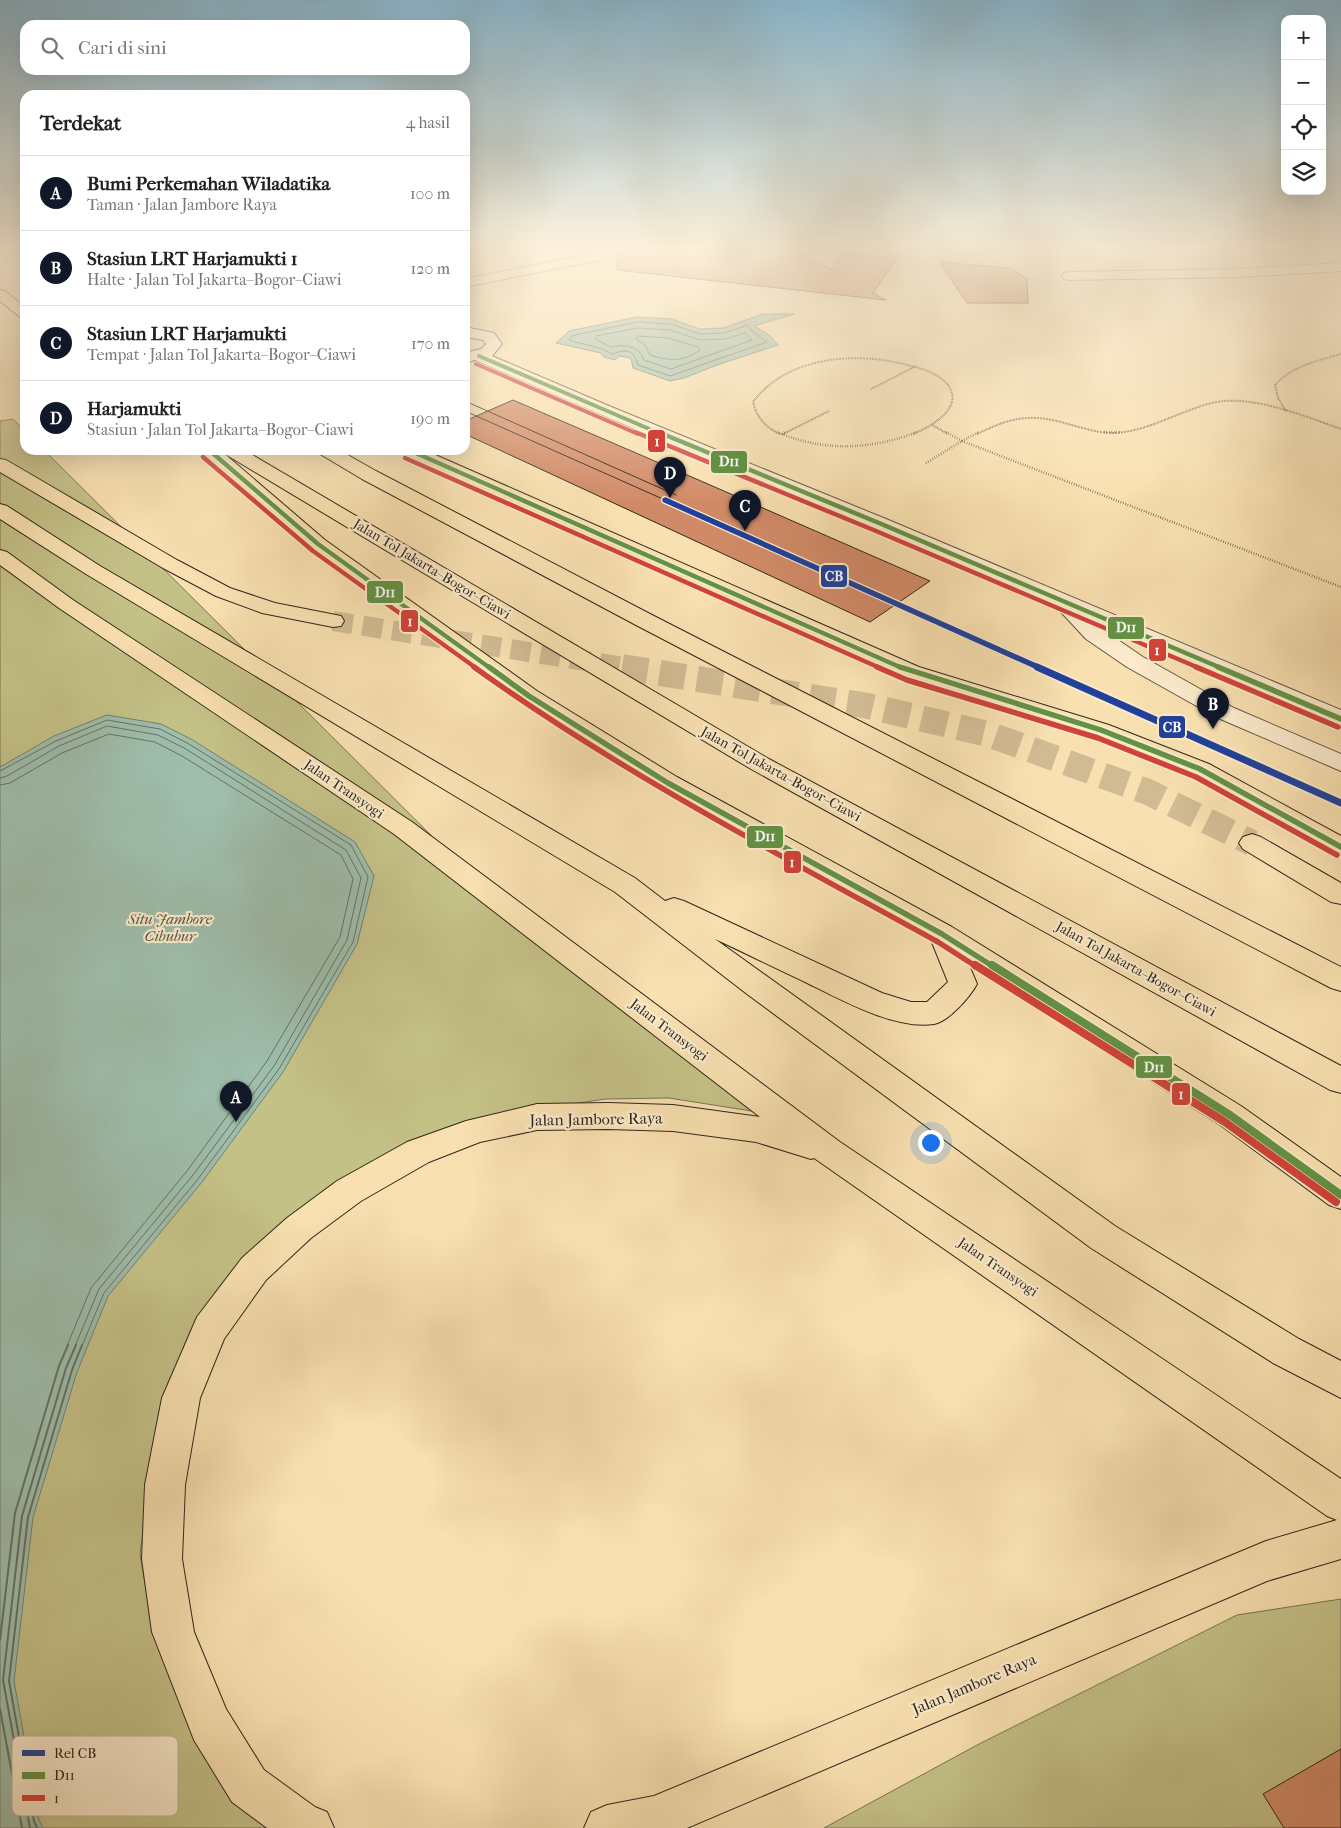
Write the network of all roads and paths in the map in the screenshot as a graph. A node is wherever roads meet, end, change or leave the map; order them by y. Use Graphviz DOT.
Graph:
graph roads {
  1 [pos="481,334"];
  2 [pos="1341,354"];
  3 [pos="472,357"];
  4 [pos="916,366"];
  5 [pos="871,389"];
  6 [pos="829,411"];
  7 [pos="1286,411"];
  8 [pos="932,425"];
  9 [pos="1341,429"];
  10 [pos="782,434"];
  11 [pos="962,441"];
  12 [pos="215,455"];
  13 [pos="239,455"];
  14 [pos="335,455"];
  15 [pos="420,455"];
  16 [pos="926,463"];
  17 [pos="0,464"];
  18 [pos="0,510"];
  19 [pos="0,556"];
  20 [pos="71,580"];
  21 [pos="1341,588"];
  22 [pos="1059,599"];
  23 [pos="333,621"];
  24 [pos="1341,720"];
  25 [pos="1341,763"];
  26 [pos="1252,843"];
  27 [pos="1341,847"];
  28 [pos="625,885"];
  29 [pos="1341,895"];
  30 [pos="942,934"];
  31 [pos="1341,980"];
  32 [pos="1341,1081"];
  33 [pos="829,1152"];
  34 [pos="1341,1195"];
  35 [pos="1341,1380"];
  36 [pos="1341,1502"];
  37 [pos="1341,1539"];
  38 [pos="311,1828"];
  39 [pos="607,1828"];
  1 -- 3 [label="street"];
  2 -- 7 [label="path"];
  3 -- 22 [label="street"];
  4 -- 5 [label="path"];
  4 -- 8 [label="path"];
  4 -- 10 [label="path"];
  6 -- 10 [label="path"];
  7 -- 9 [label="path"];
  7 -- 11 [label="path"];
  8 -- 10 [label="path"];
  8 -- 11 [label="path"];
  11 -- 16 [label="path"];
  11 -- 21 [label="path"];
  12 -- 30 [label="highway"];
  13 -- 32 [label="highway, Jalan Tol Jakarta–Bogor–Ciawi"];
  14 -- 31 [label="highway"];
  15 -- 27 [label="highway"];
  17 -- 23 [label="highway"];
  18 -- 20 [label="highway, Jalan Transyogi"];
  19 -- 20 [label="highway, Jalan Transyogi"];
  20 -- 28 [label="highway, Jalan Transyogi"];
  20 -- 33 [label="highway, Jalan Transyogi"];
  22 -- 24 [label="street"];
  22 -- 25 [label="street"];
  26 -- 29 [label="highway"];
  28 -- 30 [label="highway"];
  28 -- 35 [label="highway, Jalan Transyogi"];
  30 -- 34 [label="highway"];
  33 -- 36 [label="highway, Jalan Transyogi"];
  33 -- 38 [label="highway, Jalan Jambore Raya"];
  37 -- 39 [label="highway, Jalan Jambore Raya"];
}
